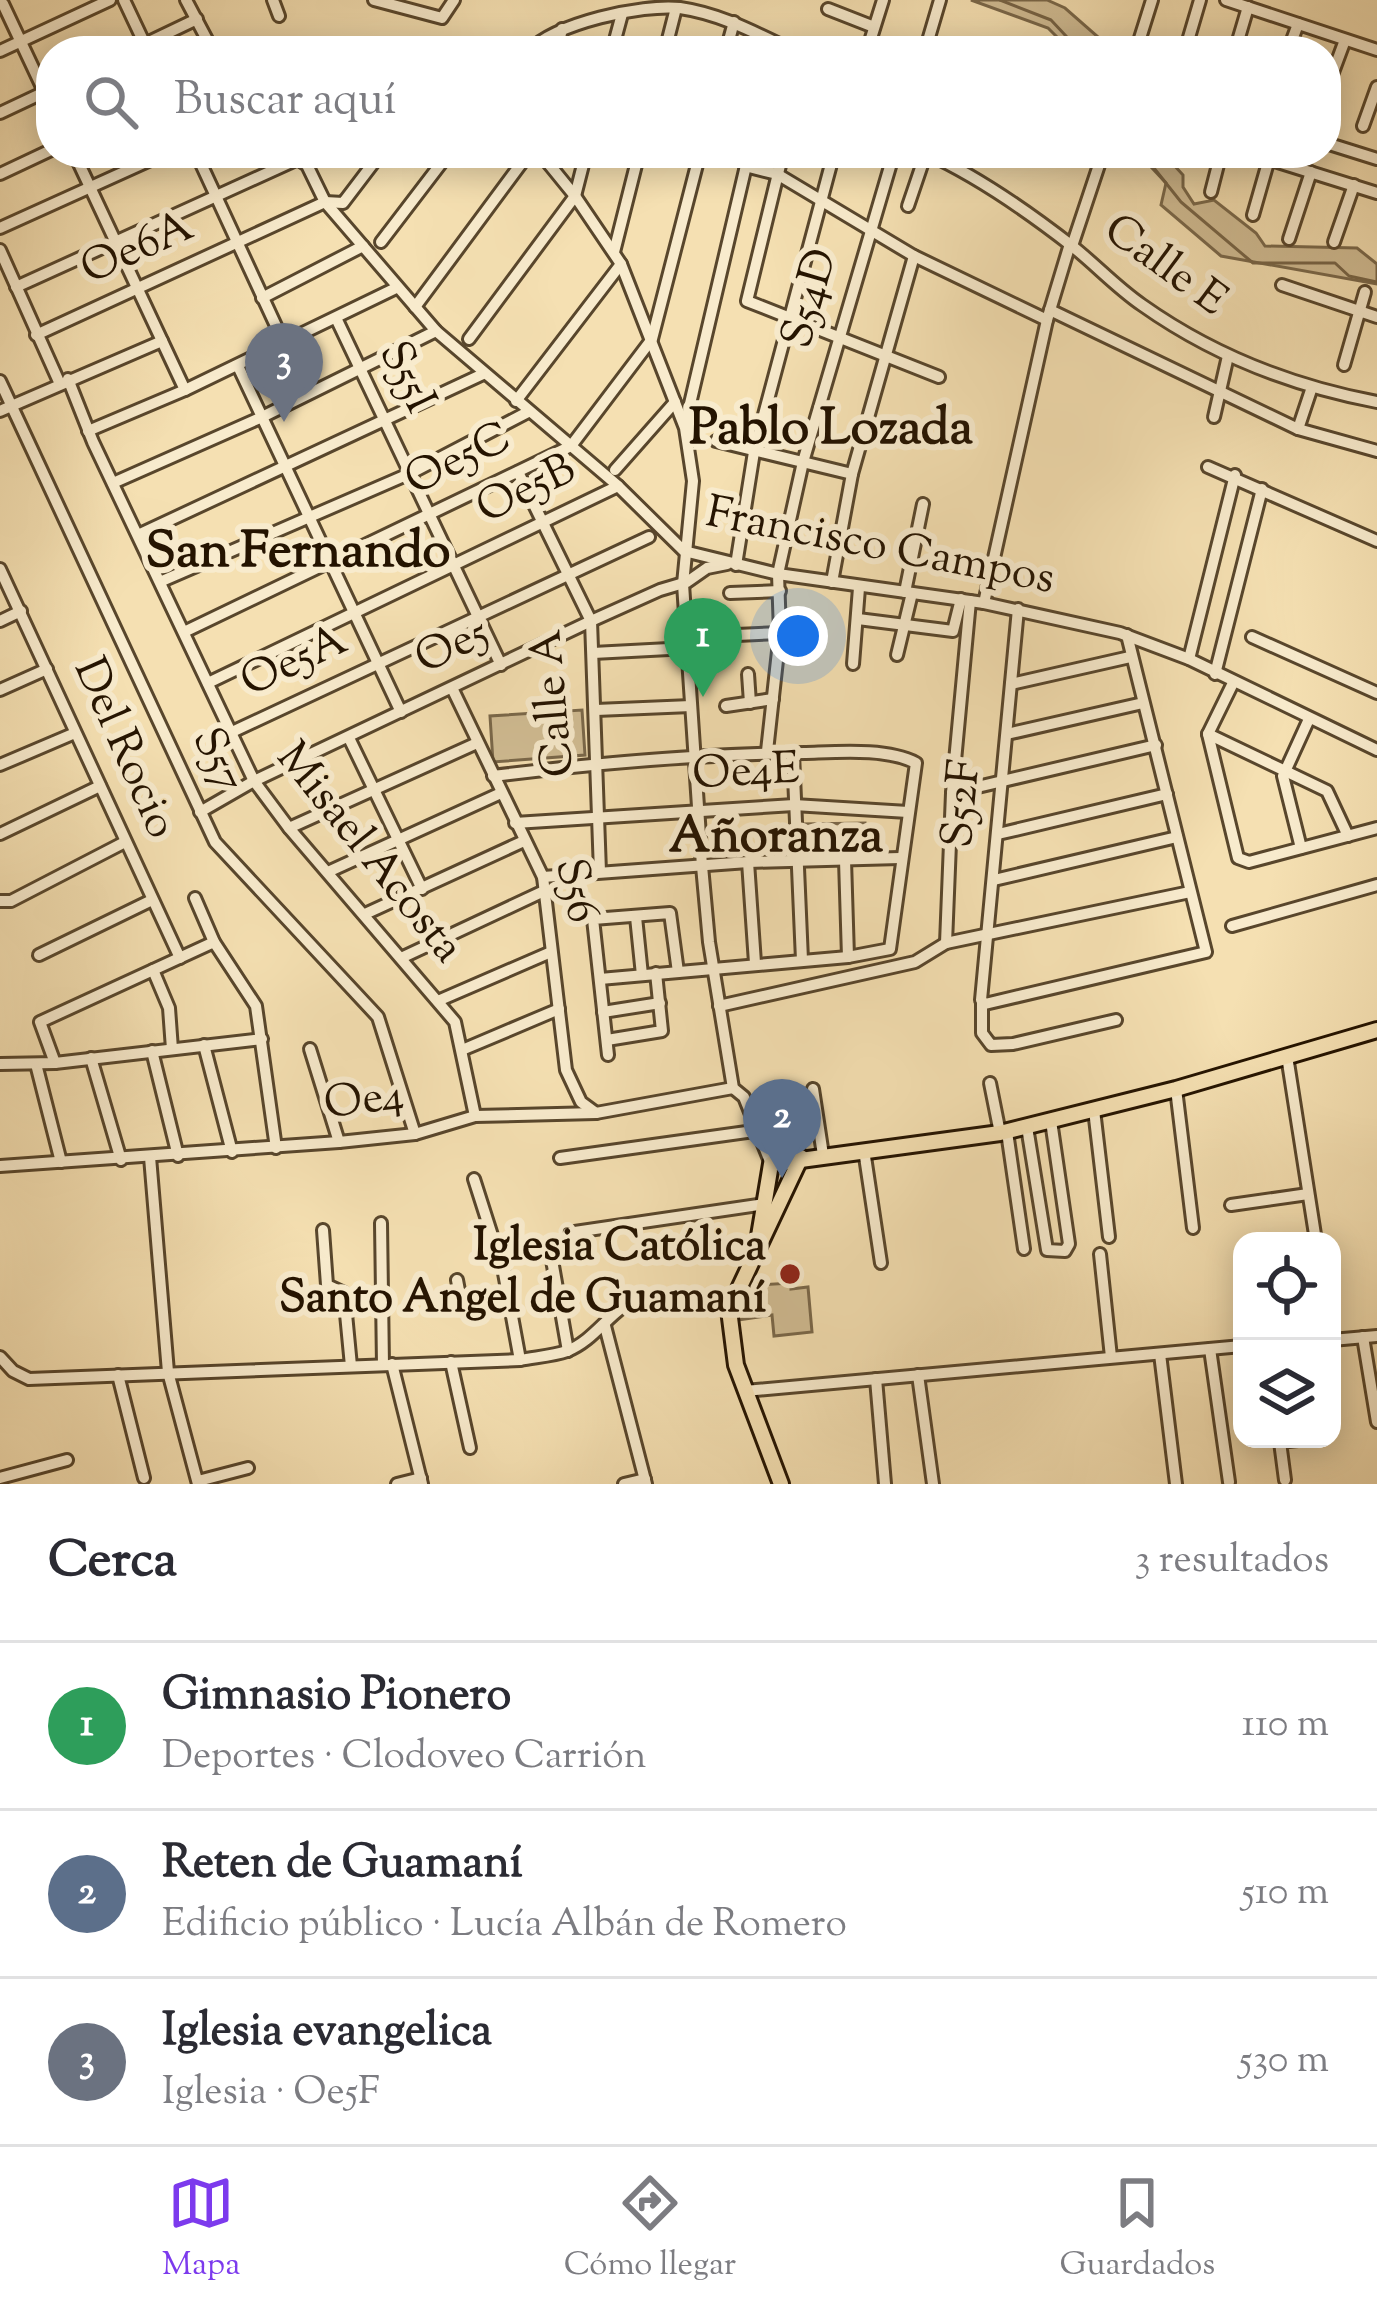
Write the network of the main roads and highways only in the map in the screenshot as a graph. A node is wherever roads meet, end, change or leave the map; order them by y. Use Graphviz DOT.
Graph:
graph roads {
  1 [pos="1377,1030"];
  2 [pos="801,1157"];
  3 [pos="772,1197"];
  4 [pos="781,1484"];
  1 -- 2 [label="main road"];
  2 -- 3 [label="main road"];
  2 -- 3 [label="main road"];
  3 -- 4 [label="main road"];
}
